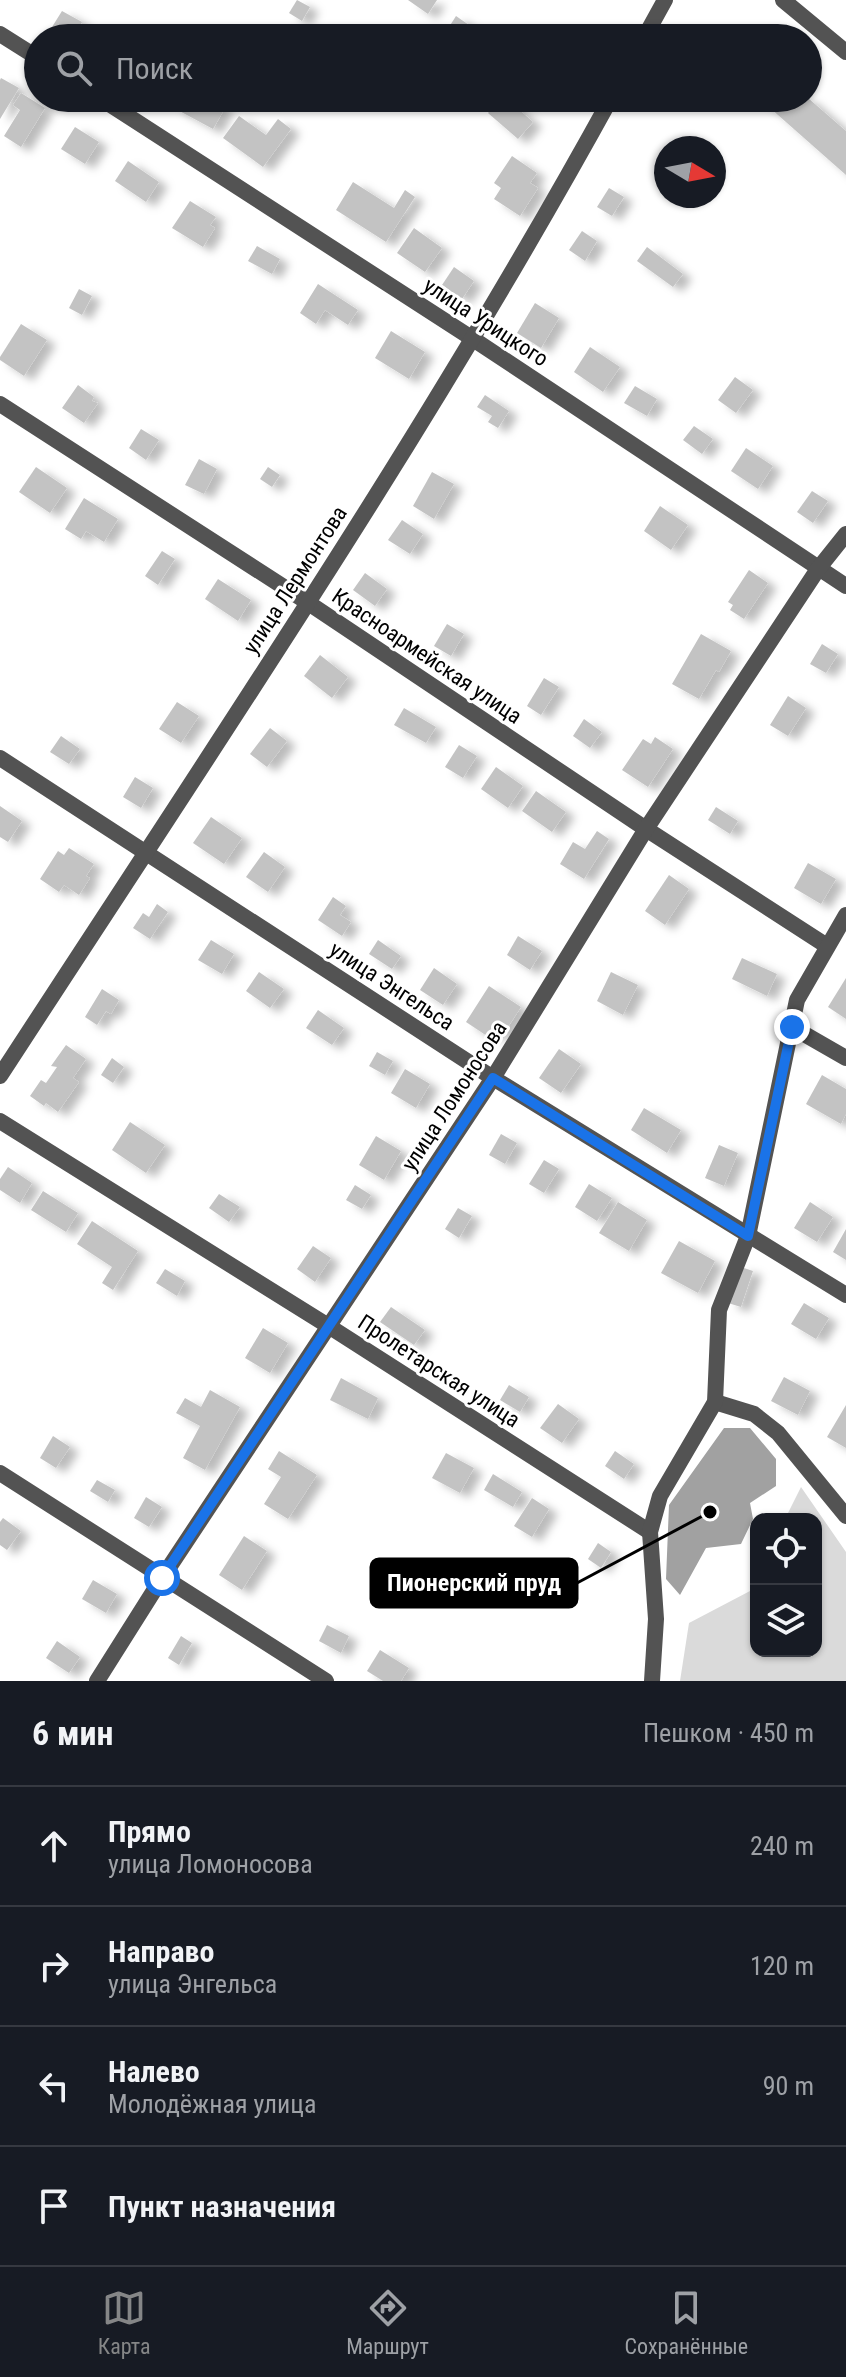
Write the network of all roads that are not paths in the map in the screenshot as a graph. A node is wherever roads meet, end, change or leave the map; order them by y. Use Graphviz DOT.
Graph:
graph roads {
  1 [pos="665,0"];
  2 [pos="783,0"];
  3 [pos="652,24"];
  4 [pos="812,24"];
  5 [pos="822,32"];
  6 [pos="0,34"];
  7 [pos="24,49"];
  8 [pos="846,52"];
  9 [pos="122,112"];
  10 [pos="603,112"];
  11 [pos="473,339"];
  12 [pos="0,404"];
  13 [pos="846,534"];
  14 [pos="818,569"];
  15 [pos="846,586"];
  16 [pos="307,602"];
  17 [pos="0,758"];
  18 [pos="646,829"];
  19 [pos="146,852"];
  20 [pos="846,915"];
  21 [pos="827,946"];
  22 [pos="792,1027"];
  23 [pos="846,1058"];
  24 [pos="0,1076"];
  25 [pos="493,1078"];
  26 [pos="0,1121"];
  27 [pos="748,1236"];
  28 [pos="846,1295"];
  29 [pos="330,1327"];
  30 [pos="715,1402"];
  31 [pos="0,1473"];
  32 [pos="846,1516"];
  33 [pos="650,1532"];
  34 [pos="162,1578"];
  35 [pos="97,1681"];
  36 [pos="326,1681"];
  37 [pos="652,1681"];
  1 -- 3 [label="street"];
  2 -- 4 [label="street"];
  5 -- 8 [label="street"];
  6 -- 7 [label="street"];
  9 -- 11 [label="street, улица Урицкого"];
  10 -- 11 [label="street, улица Лермонтова"];
  11 -- 14 [label="street, улица Урицкого"];
  11 -- 16 [label="street, улица Лермонтова"];
  12 -- 16 [label="street, Красноармейская улица"];
  13 -- 14 [label="street, улица Ломоносова"];
  14 -- 15 [label="street, улица Урицкого"];
  14 -- 18 [label="street, улица Ломоносова"];
  16 -- 18 [label="street, Красноармейская улица"];
  16 -- 19 [label="street, улица Лермонтова"];
  17 -- 19 [label="street, улица Энгельса"];
  18 -- 21 [label="street, Красноармейская улица"];
  18 -- 25 [label="street, улица Ломоносова"];
  19 -- 24 [label="street, улица Лермонтова"];
  19 -- 25 [label="street, улица Энгельса"];
  20 -- 21 [label="street"];
  21 -- 22 [label="street"];
  22 -- 23 [label="street"];
  22 -- 27 [label="street"];
  25 -- 27 [label="street, улица Энгельса"];
  25 -- 29 [label="street, улица Ломоносова"];
  26 -- 29 [label="street, Пролетарская улица"];
  27 -- 28 [label="street, улица Энгельса"];
  27 -- 30 [label="street"];
  29 -- 33 [label="street, Пролетарская улица"];
  29 -- 34 [label="street, улица Ломоносова"];
  30 -- 32 [label="street"];
  30 -- 33 [label="street"];
  31 -- 34 [label="street"];
  33 -- 37 [label="street"];
  34 -- 35 [label="street, улица Ломоносова"];
  34 -- 36 [label="street"];
}
